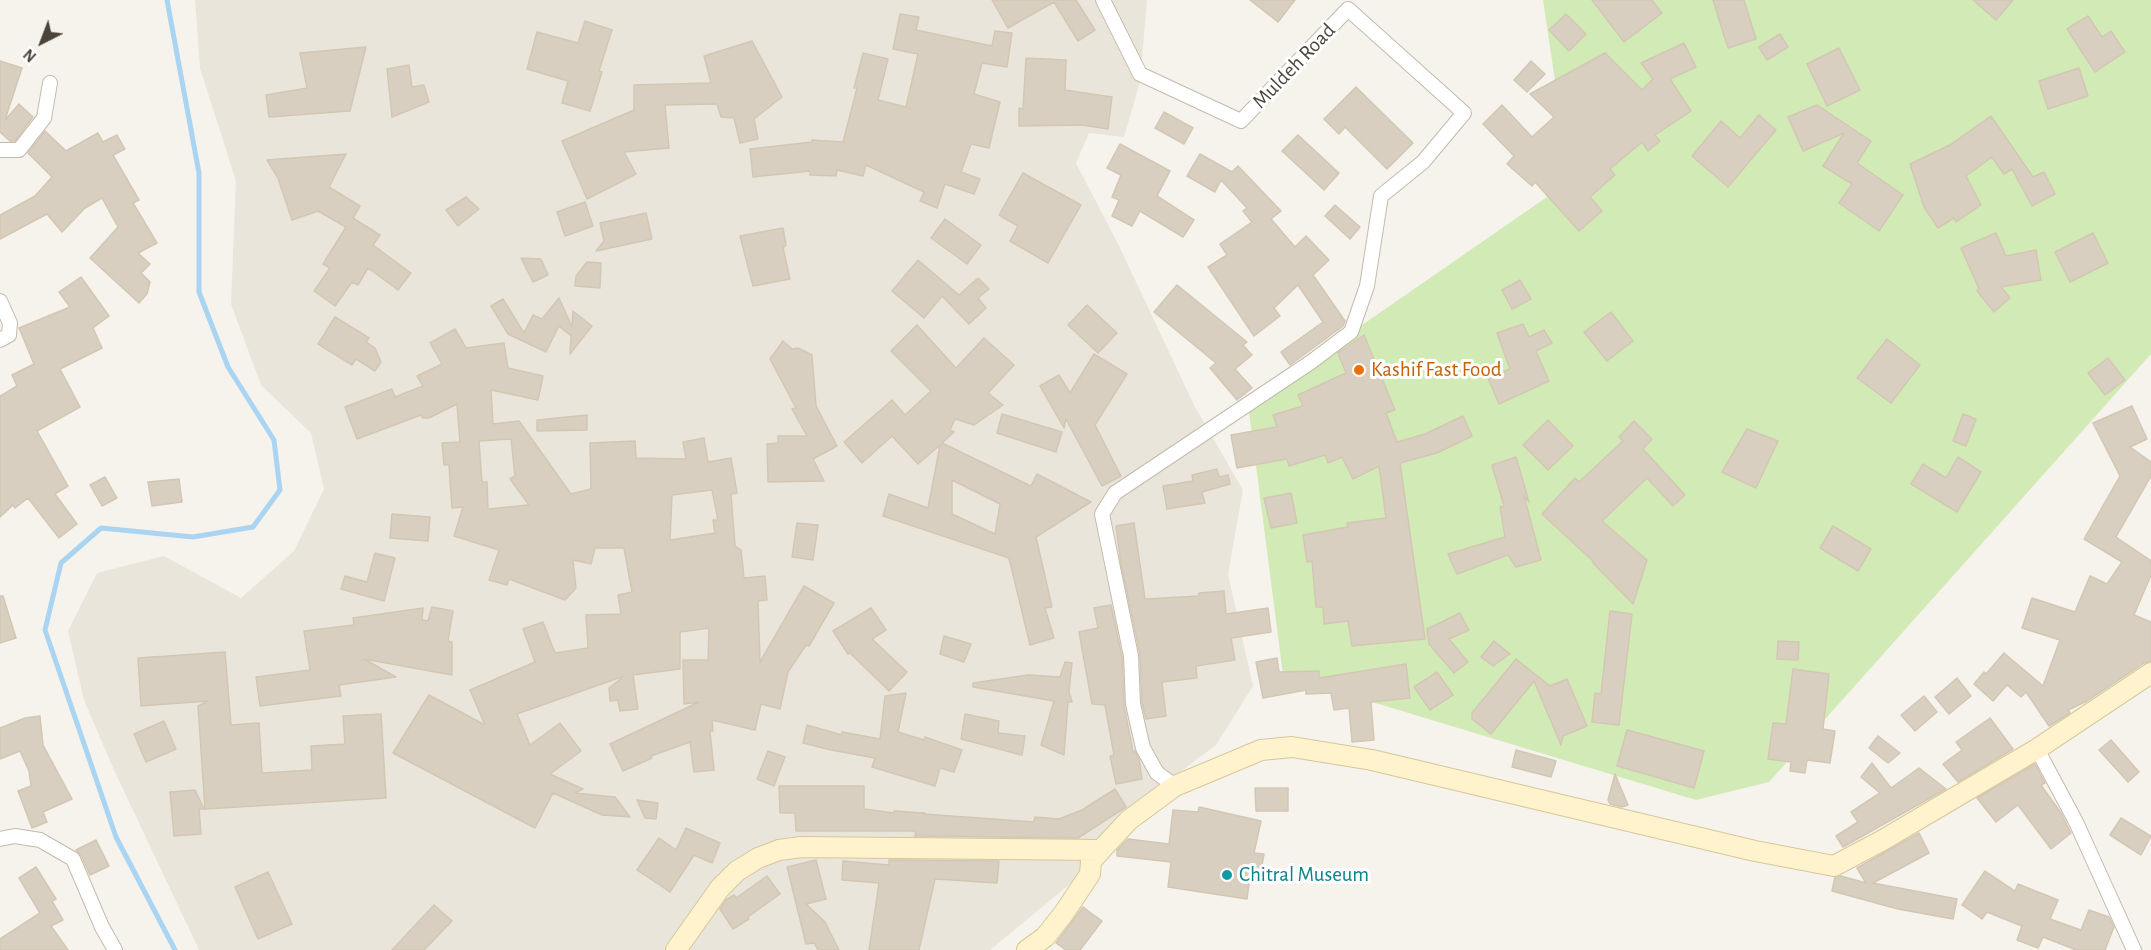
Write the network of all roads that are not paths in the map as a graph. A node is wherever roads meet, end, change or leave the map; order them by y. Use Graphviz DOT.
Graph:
graph roads {
  1 [pos="1103,0"];
  2 [pos="50,82"];
  3 [pos="0,150"];
  4 [pos="0,301"];
  5 [pos="0,340"];
  6 [pos="2151,673"];
  7 [pos="2037,749"];
  8 [pos="1175,786"];
  9 [pos="0,839"];
  10 [pos="1101,850"];
  11 [pos="115,950"];
  12 [pos="676,950"];
  13 [pos="1028,950"];
  14 [pos="2134,950"];
  1 -- 8 [label="street, Muldeh Road"];
  2 -- 3 [label="street"];
  4 -- 5 [label="street"];
  6 -- 7 [label="street"];
  7 -- 8 [label="street"];
  7 -- 14 [label="street"];
  8 -- 10 [label="street"];
  9 -- 11 [label="street"];
  10 -- 12 [label="street"];
  10 -- 13 [label="street"];
}
